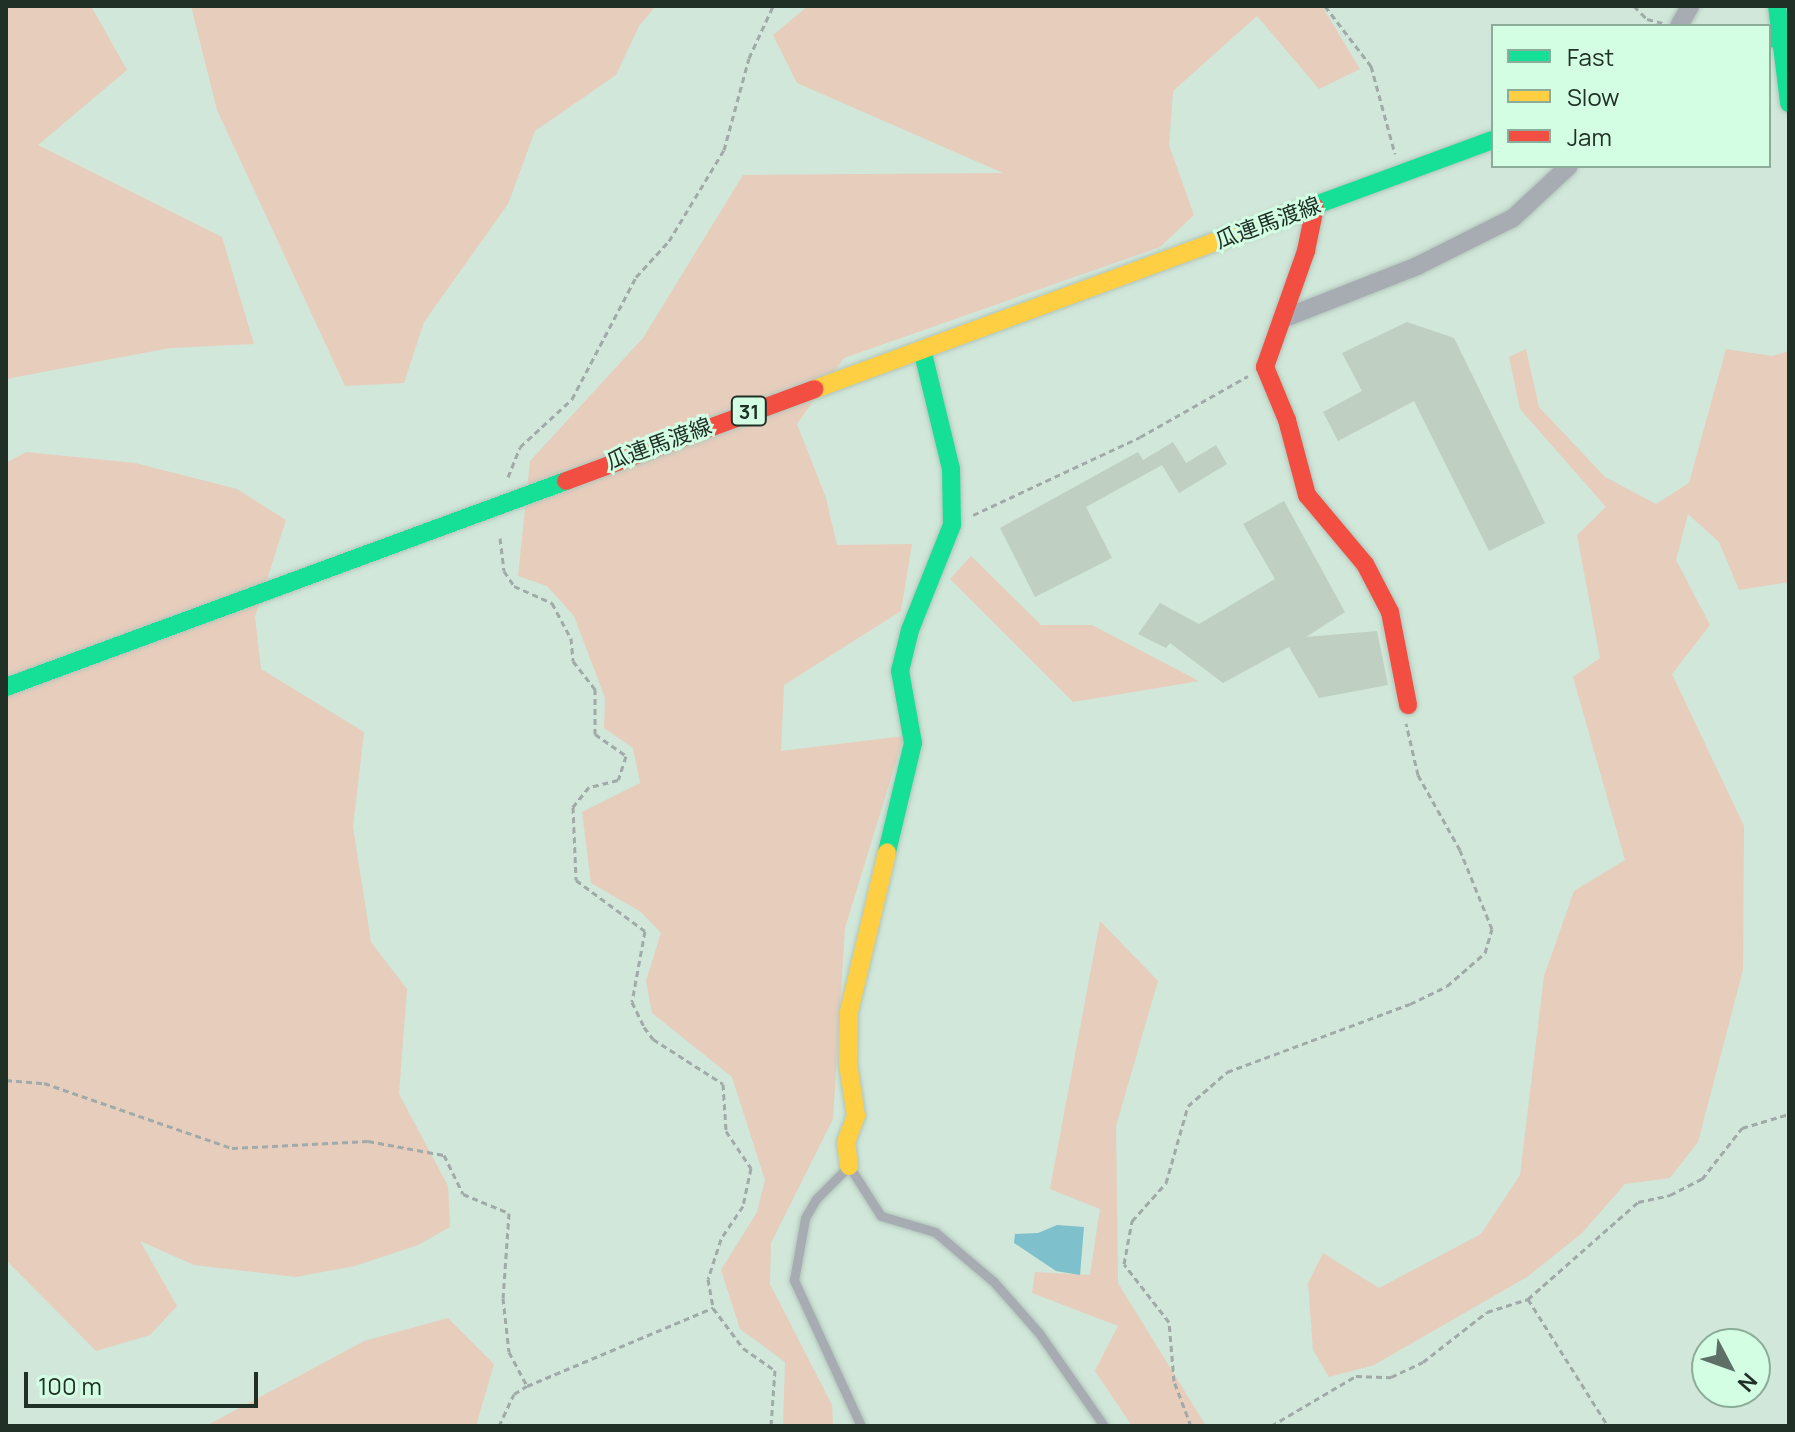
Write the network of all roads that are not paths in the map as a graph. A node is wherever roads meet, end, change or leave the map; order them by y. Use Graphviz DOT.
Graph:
graph roads {
  1 [pos="1690,6"];
  2 [pos="1777,6"];
  3 [pos="1675,24"];
  4 [pos="1779,35"];
  5 [pos="1789,103"];
  6 [pos="1491,141"];
  7 [pos="1567,168"];
  8 [pos="1315,207"];
  9 [pos="1282,319"];
  10 [pos="923,353"];
  11 [pos="6,687"];
  12 [pos="1408,705"];
  13 [pos="849,1166"];
  14 [pos="861,1426"];
  15 [pos="1104,1426"];
  1 -- 3 [label="street"];
  2 -- 4 [label="main road"];
  4 -- 5 [label="main road"];
  6 -- 8 [label="main road, 瓜連馬渡線 / 31"];
  7 -- 9 [label="street"];
  8 -- 9 [label="main road"];
  8 -- 10 [label="main road, 瓜連馬渡線 / 31"];
  9 -- 12 [label="main road"];
  10 -- 11 [label="main road, 瓜連馬渡線 / 31"];
  10 -- 13 [label="main road"];
  13 -- 14 [label="lane"];
  13 -- 15 [label="lane"];
}
